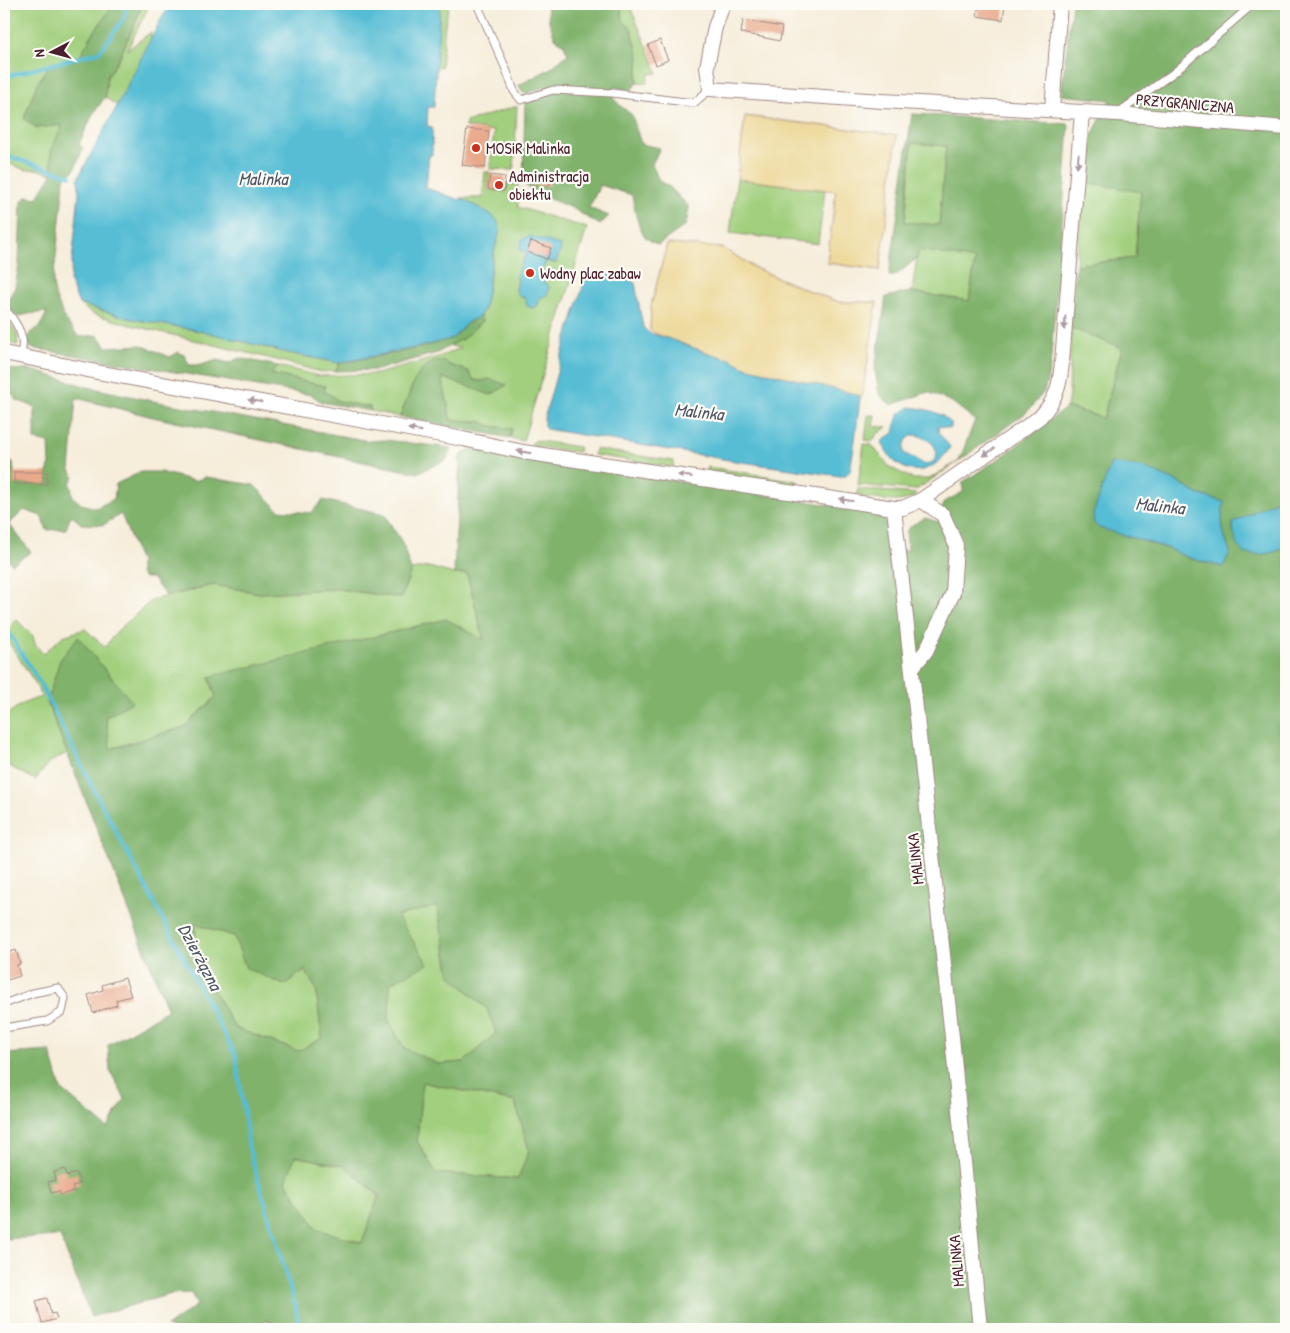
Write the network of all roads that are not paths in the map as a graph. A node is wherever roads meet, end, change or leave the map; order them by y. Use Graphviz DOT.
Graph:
graph roads {
  1 [pos="477,4"];
  2 [pos="723,4"];
  3 [pos="1060,4"];
  4 [pos="1253,4"];
  5 [pos="710,88"];
  6 [pos="1052,110"];
  7 [pos="1082,112"];
  8 [pos="1118,114"];
  9 [pos="1286,128"];
  10 [pos="4,308"];
  11 [pos="4,352"];
  12 [pos="20,355"];
  13 [pos="921,500"];
  14 [pos="894,508"];
  15 [pos="912,668"];
  16 [pos="4,1004"];
  17 [pos="4,1028"];
  18 [pos="980,1329"];
  1 -- 5 [label="lane"];
  2 -- 5 [label="street"];
  3 -- 6 [label="street"];
  4 -- 8 [label="lane"];
  5 -- 6 [label="street, PRZYGRANICZNA"];
  6 -- 7 [label="street, PRZYGRANICZNA"];
  7 -- 8 [label="street, PRZYGRANICZNA"];
  7 -- 13 [label="street, one-way"];
  8 -- 9 [label="street, PRZYGRANICZNA"];
  10 -- 12 [label="lane"];
  11 -- 12 [label="street"];
  14 -- 12 [label="street, one-way"];
  13 -- 14 [label="street"];
  13 -- 15 [label="street"];
  14 -- 15 [label="street, MALINKA"];
  15 -- 18 [label="street, MALINKA"];
  16 -- 17 [label="lane"];
}
